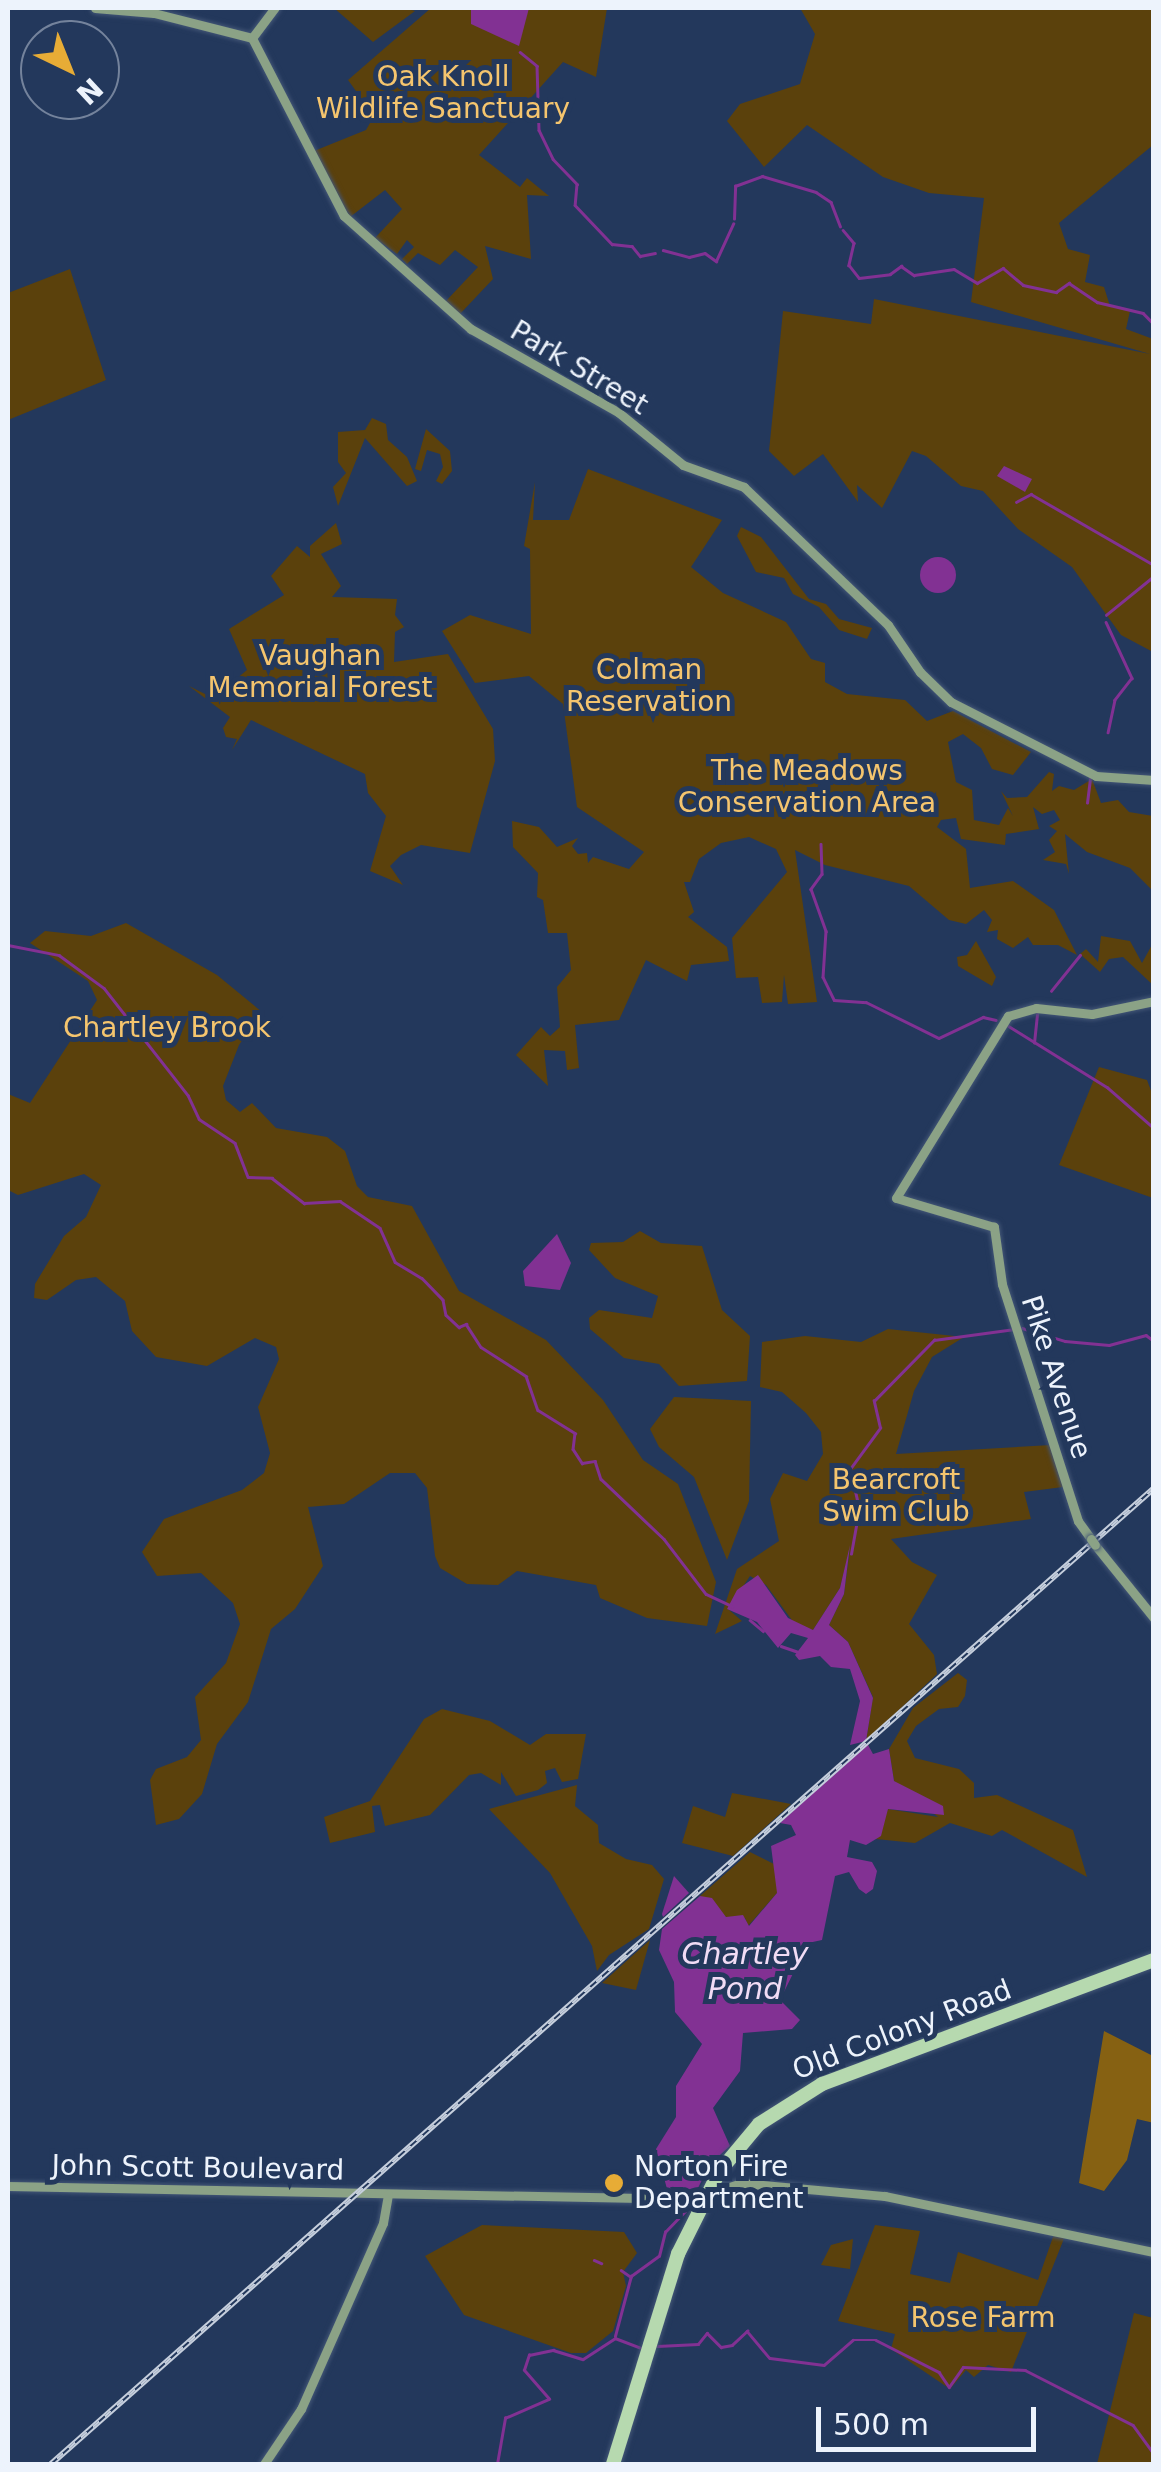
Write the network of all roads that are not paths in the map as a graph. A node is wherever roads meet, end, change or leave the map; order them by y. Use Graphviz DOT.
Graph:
graph roads {
  1 [pos="94,8"];
  2 [pos="275,8"];
  3 [pos="252,38"];
  4 [pos="1154,780"];
  5 [pos="1154,1001"];
  6 [pos="1154,1618"];
  7 [pos="1154,1960"];
  8 [pos="8,2186"];
  9 [pos="388,2194"];
  10 [pos="705,2196"];
  11 [pos="1154,2252"];
  12 [pos="264,2464"];
  13 [pos="612,2464"];
  1 -- 3 [label="main road"];
  2 -- 3 [label="main road"];
  3 -- 4 [label="main road, Park Street"];
  5 -- 6 [label="main road, Pike Avenue"];
  7 -- 10 [label="highway, Old Colony Road"];
  8 -- 9 [label="main road, John Scott Boulevard"];
  9 -- 10 [label="main road, John Scott Boulevard"];
  9 -- 12 [label="main road"];
  10 -- 11 [label="main road, John Scott Boulevard"];
  10 -- 13 [label="highway, Old Colony Road"];
}
